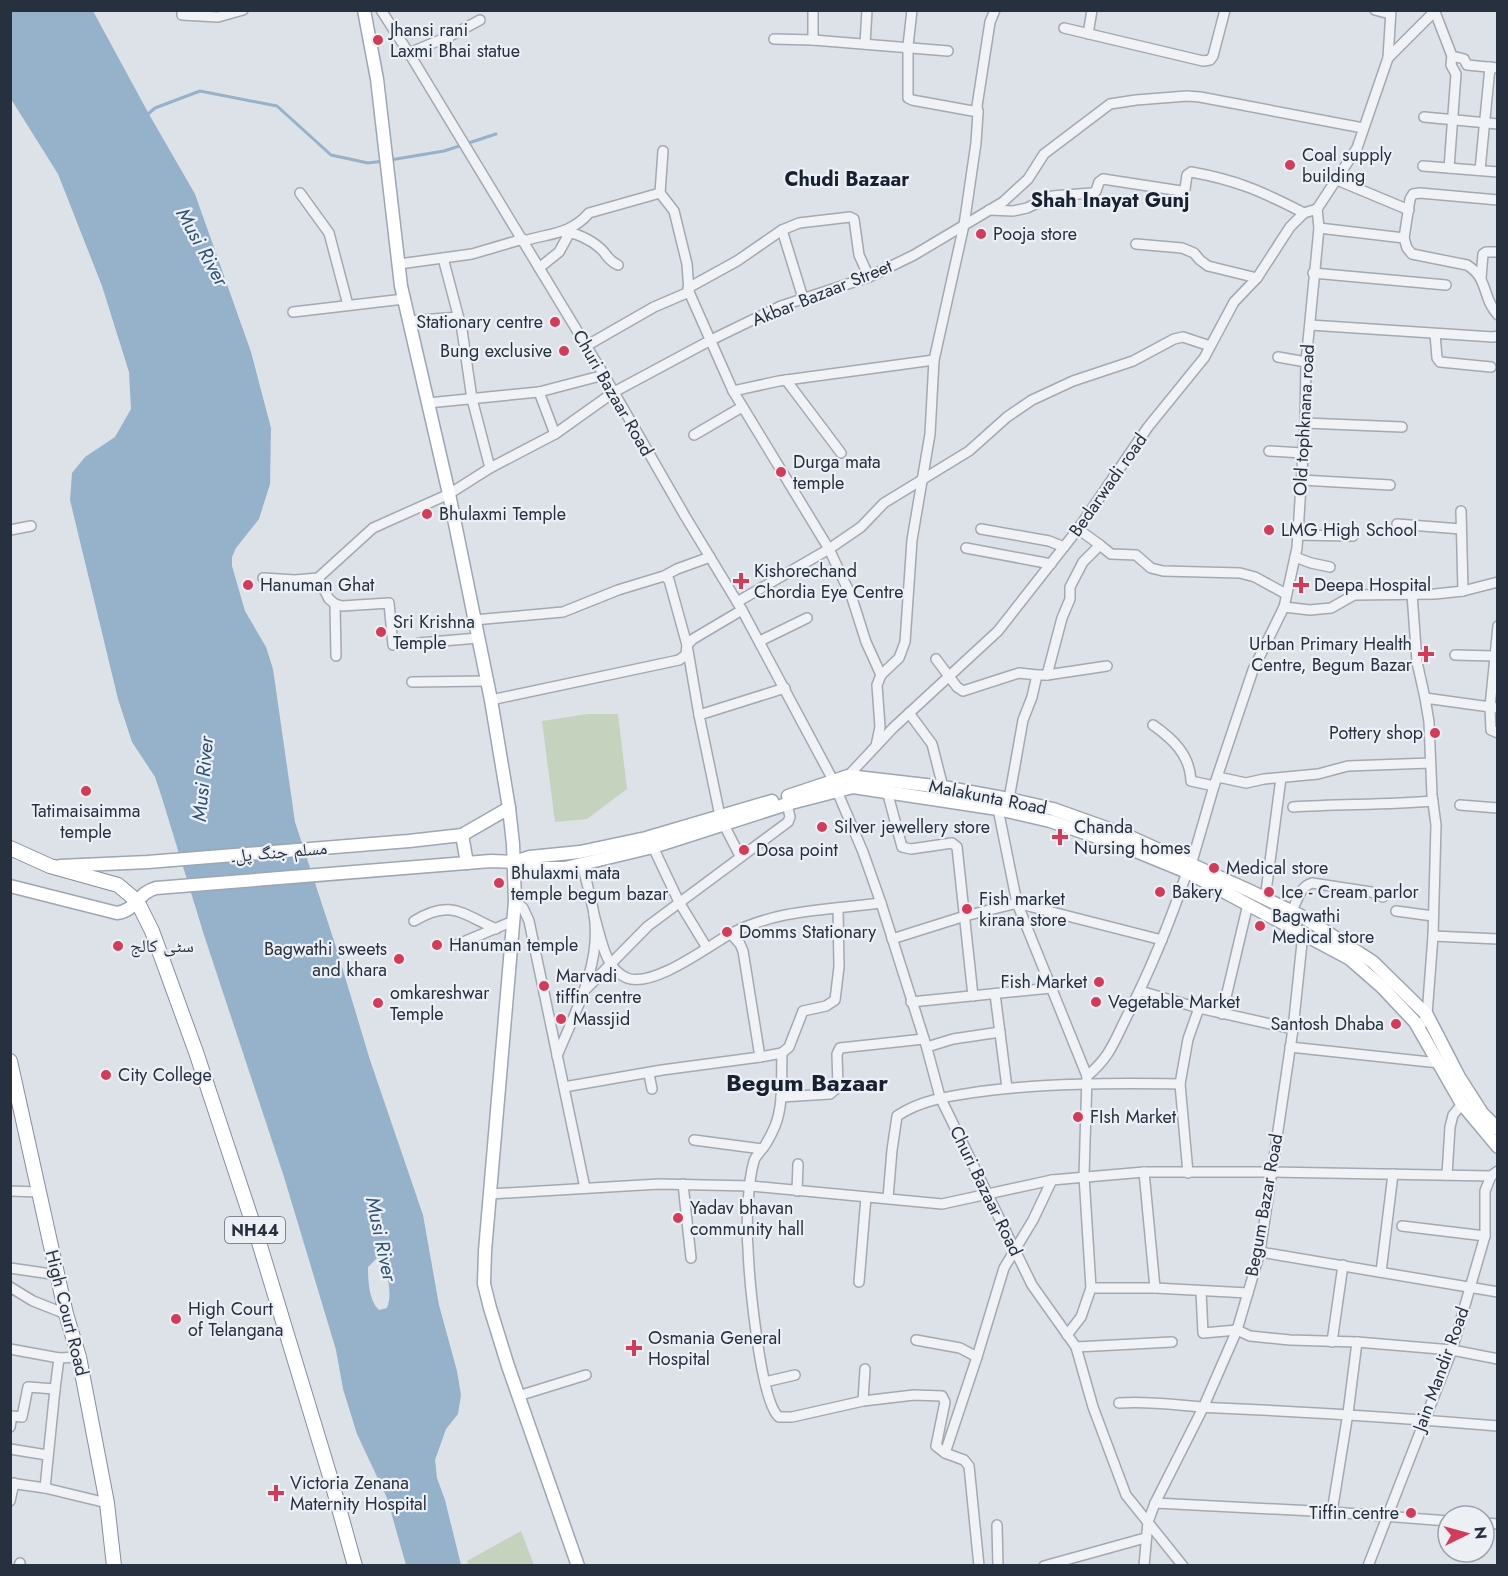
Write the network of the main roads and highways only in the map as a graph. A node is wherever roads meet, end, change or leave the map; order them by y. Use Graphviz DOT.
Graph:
graph roads {
  1 [pos="364,10"];
  2 [pos="835,786"];
  3 [pos="509,808"];
  4 [pos="722,821"];
  5 [pos="462,835"];
  6 [pos="10,848"];
  7 [pos="10,859"];
  8 [pos="514,862"];
  9 [pos="43,863"];
  10 [pos="466,863"];
  11 [pos="1189,868"];
  12 [pos="10,886"];
  13 [pos="137,901"];
  14 [pos="1308,920"];
  15 [pos="1303,933"];
  16 [pos="10,1061"];
  17 [pos="15,1103"];
  18 [pos="1478,1116"];
  19 [pos="1497,1129"];
  20 [pos="1497,1147"];
  21 [pos="114,1566"];
  22 [pos="355,1566"];
  23 [pos="578,1566"];
  1 -- 3 [label="main road"];
  2 -- 4 [label="main road"];
  2 -- 4 [label="main road"];
  2 -- 11 [label="main road"];
  2 -- 11 [label="main road, Malakunta Road"];
  3 -- 5 [label="main road"];
  3 -- 8 [label="main road"];
  4 -- 8 [label="main road"];
  4 -- 8 [label="main road"];
  5 -- 9 [label="main road, مسلم جنگ پل۔"];
  5 -- 10 [label="main road"];
  6 -- 9 [label="highway, NH44"];
  7 -- 9 [label="highway"];
  8 -- 10 [label="main road, مسلم جنگ پل۔"];
  8 -- 23 [label="main road"];
  9 -- 13 [label="highway, NH44"];
  10 -- 13 [label="main road, مسلم جنگ پل۔"];
  11 -- 14 [label="main road, Malakunta Road"];
  11 -- 15 [label="main road"];
  12 -- 13 [label="main road"];
  13 -- 22 [label="highway, NH44"];
  14 -- 15 [label="main road"];
  14 -- 18 [label="main road, Malakunta Road"];
  15 -- 18 [label="main road"];
  16 -- 17 [label="highway, High Court Road"];
  17 -- 21 [label="highway, High Court Road"];
  18 -- 19 [label="main road, Malakunta Road"];
  18 -- 20 [label="main road"];
}
